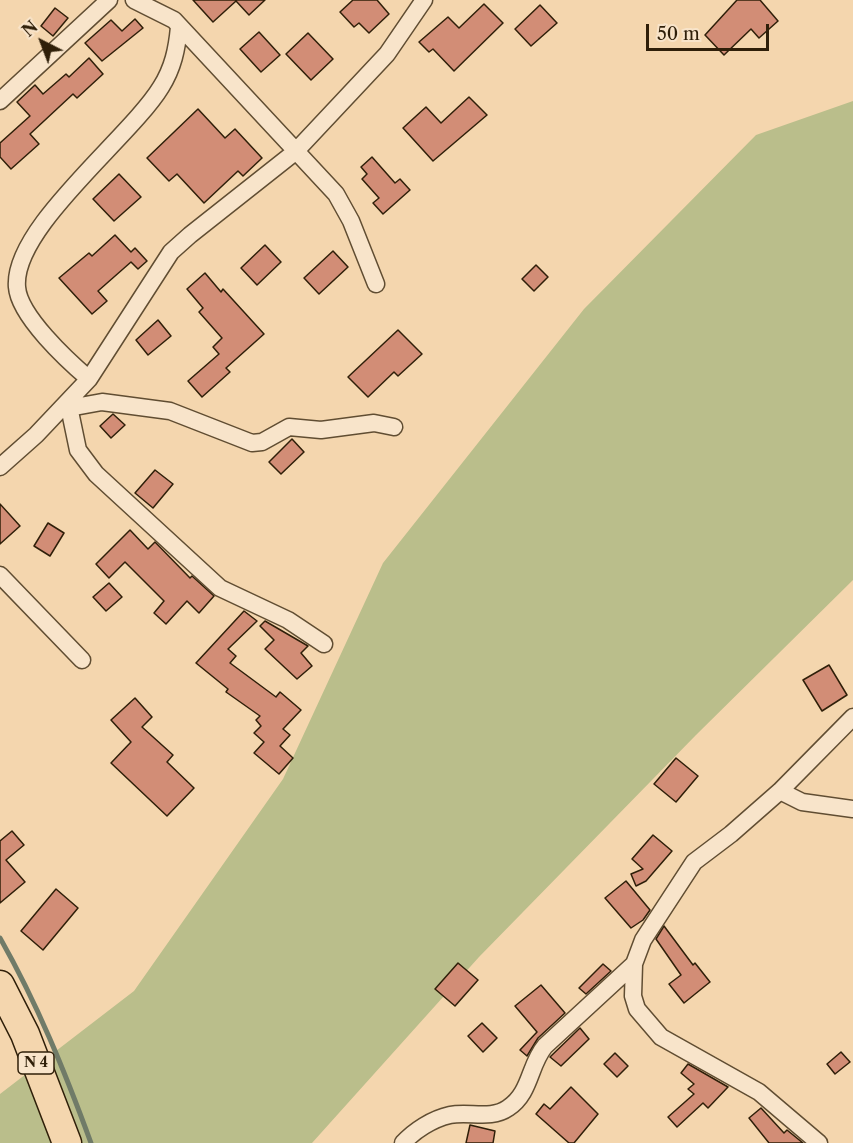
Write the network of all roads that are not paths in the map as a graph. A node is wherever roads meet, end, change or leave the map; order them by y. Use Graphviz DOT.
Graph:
graph roads {
  1 [pos="109,0"];
  2 [pos="134,0"];
  3 [pos="424,0"];
  4 [pos="179,27"];
  5 [pos="0,101"];
  6 [pos="296,152"];
  7 [pos="376,284"];
  8 [pos="89,379"];
  9 [pos="68,405"];
  10 [pos="394,427"];
  11 [pos="0,467"];
  12 [pos="0,575"];
  13 [pos="324,644"];
  14 [pos="82,660"];
  15 [pos="853,717"];
  16 [pos="780,791"];
  17 [pos="853,809"];
  18 [pos="634,964"];
  19 [pos="0,985"];
  20 [pos="812,1141"];
  21 [pos="67,1143"];
  22 [pos="403,1143"];
  1 -- 5 [label="street"];
  2 -- 4 [label="street"];
  3 -- 6 [label="street"];
  4 -- 6 [label="street"];
  4 -- 8 [label="street"];
  6 -- 7 [label="street"];
  6 -- 8 [label="street"];
  8 -- 9 [label="street"];
  9 -- 10 [label="street"];
  9 -- 11 [label="street"];
  9 -- 13 [label="street"];
  12 -- 14 [label="street"];
  15 -- 16 [label="street"];
  16 -- 17 [label="street"];
  16 -- 18 [label="street"];
  18 -- 20 [label="street"];
  18 -- 22 [label="street"];
  19 -- 21 [label="highway, N 4"];
}
